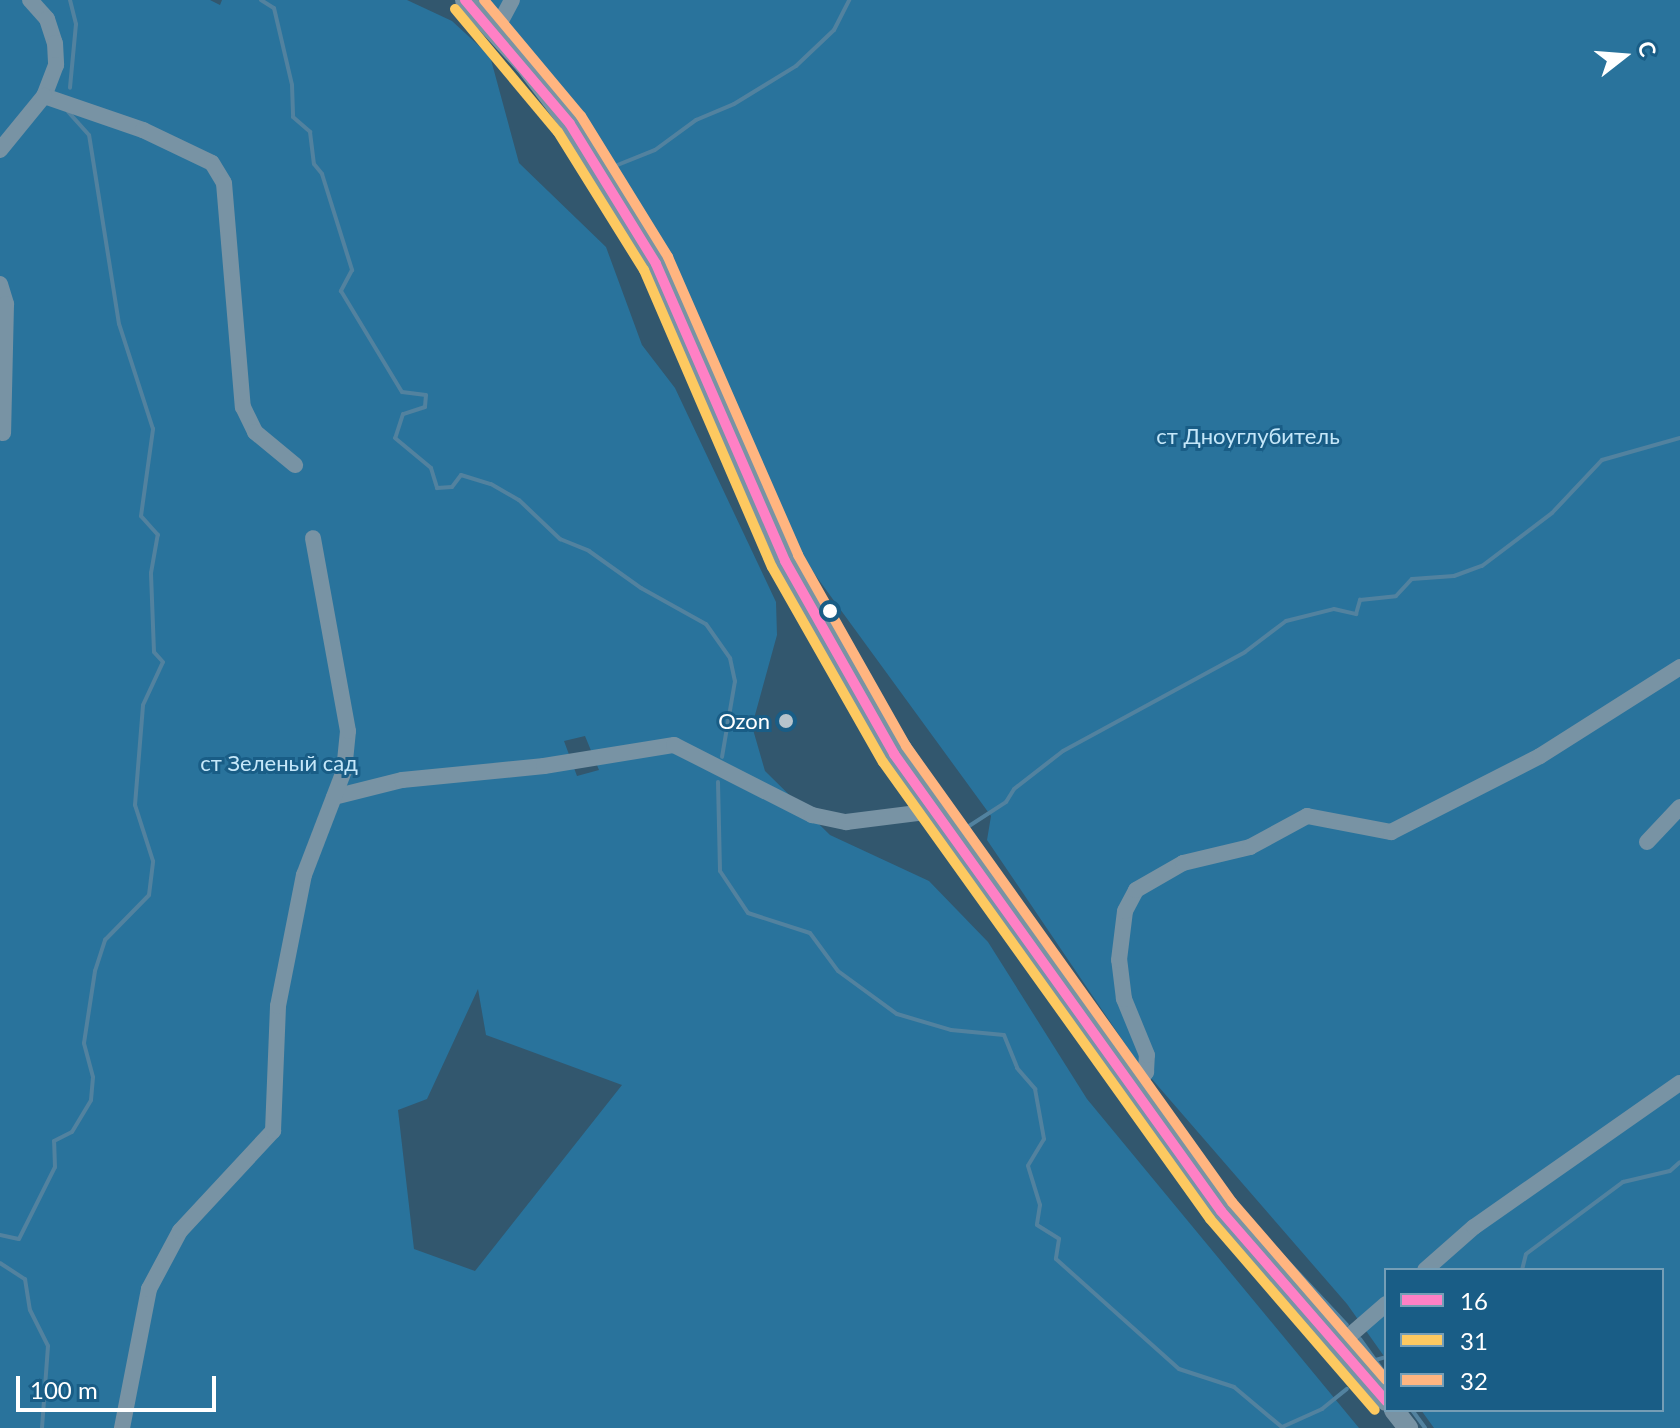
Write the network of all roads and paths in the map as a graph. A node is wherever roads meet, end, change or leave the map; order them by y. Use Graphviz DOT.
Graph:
graph roads {
  1 [pos="30,0"];
  2 [pos="465,0"];
  3 [pos="512,0"];
  4 [pos="495,32"];
  5 [pos="44,96"];
  6 [pos="0,150"];
  7 [pos="0,284"];
  8 [pos="3,433"];
  9 [pos="295,465"];
  10 [pos="313,538"];
  11 [pos="1680,667"];
  12 [pos="334,797"];
  13 [pos="1680,807"];
  14 [pos="933,811"];
  15 [pos="1647,842"];
  16 [pos="1680,1083"];
  17 [pos="1134,1090"];
  18 [pos="1427,1268"];
  19 [pos="1384,1306"];
  20 [pos="1340,1344"];
  21 [pos="1384,1399"];
  22 [pos="1396,1412"];
  23 [pos="122,1428"];
  24 [pos="1408,1428"];
  1 -- 5 [label="street"];
  2 -- 4 [label="street"];
  3 -- 4 [label="street"];
  4 -- 14 [label="street"];
  5 -- 6 [label="street"];
  5 -- 9 [label="street"];
  7 -- 8 [label="street"];
  10 -- 12 [label="street"];
  11 -- 17 [label="street"];
  12 -- 14 [label="street"];
  12 -- 23 [label="street"];
  13 -- 15 [label="street"];
  14 -- 17 [label="street"];
  16 -- 18 [label="street"];
  17 -- 20 [label="street"];
  19 -- 20 [label="street"];
  20 -- 21 [label="street"];
  22 -- 24 [label="street"];
}
